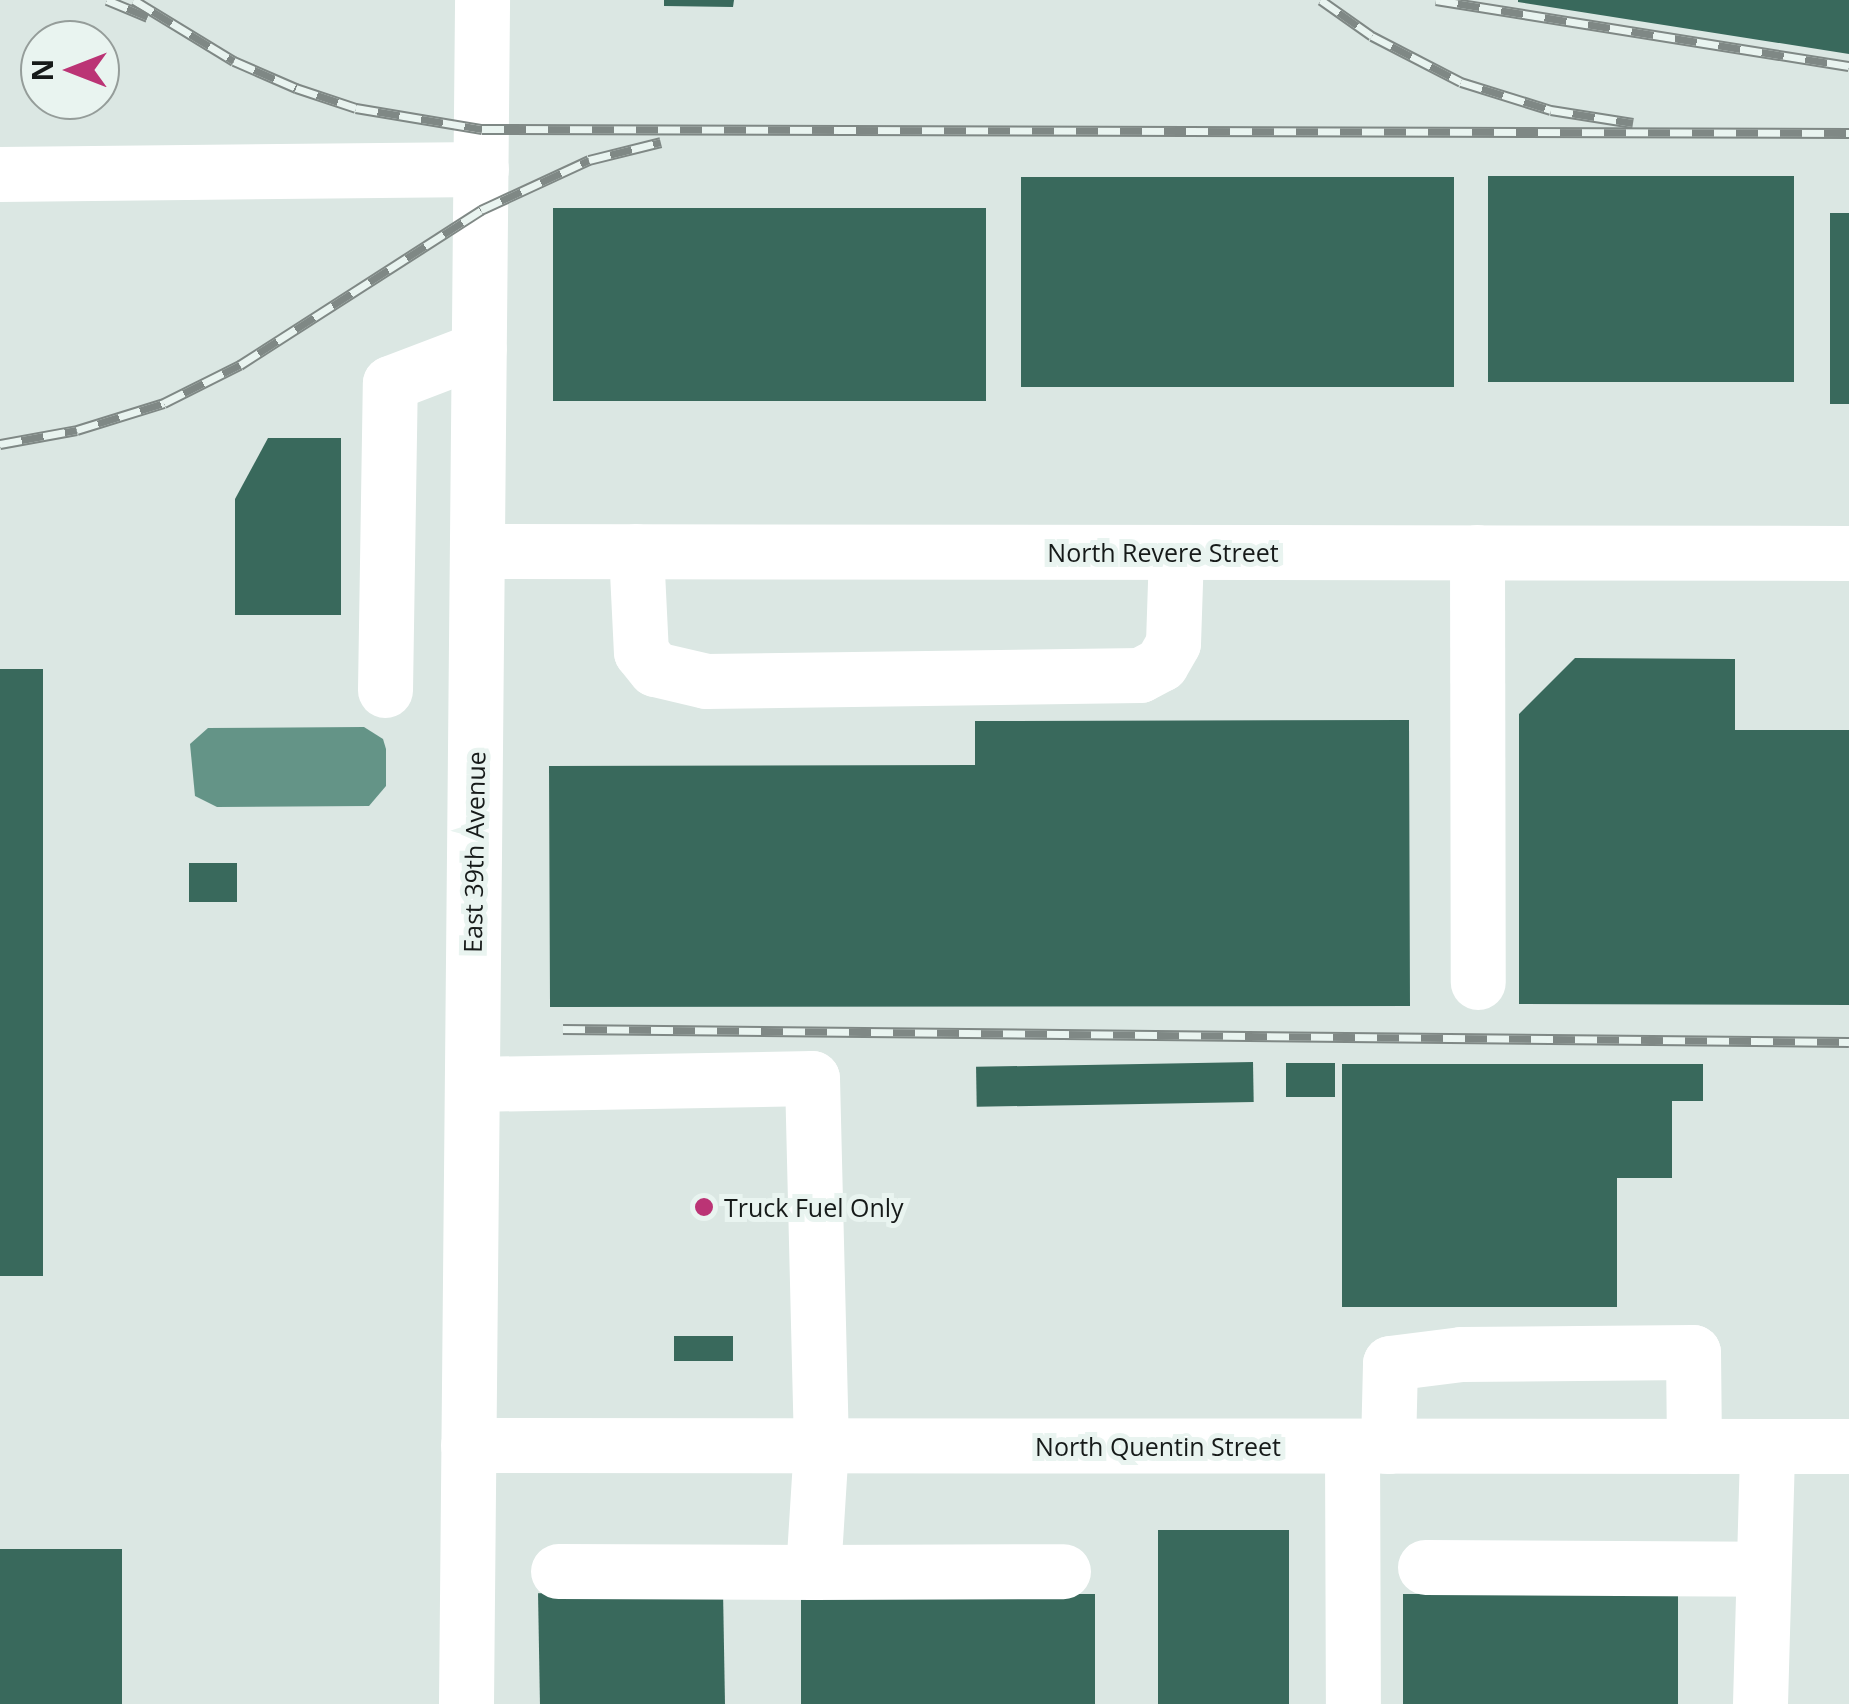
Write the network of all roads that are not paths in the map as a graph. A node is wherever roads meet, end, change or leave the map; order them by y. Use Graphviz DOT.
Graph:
graph roads {
  1 [pos="482,0"];
  2 [pos="481,169"];
  3 [pos="0,174"];
  4 [pos="479,349"];
  5 [pos="476,551"];
  6 [pos="636,551"];
  7 [pos="1176,552"];
  8 [pos="1477,552"];
  9 [pos="1849,553"];
  10 [pos="385,690"];
  11 [pos="1478,982"];
  12 [pos="472,1084"];
  13 [pos="468,1445"];
  14 [pos="821,1446"];
  15 [pos="1370,1446"];
  16 [pos="1694,1446"];
  17 [pos="1767,1446"];
  18 [pos="1849,1446"];
  19 [pos="1425,1568"];
  20 [pos="1763,1569"];
  21 [pos="558,1571"];
  22 [pos="1064,1571"];
  23 [pos="814,1572"];
  24 [pos="466,1704"];
  25 [pos="1353,1704"];
  26 [pos="1760,1704"];
  1 -- 2 [label="street, East 39th Avenue"];
  2 -- 3 [label="street"];
  2 -- 4 [label="street, East 39th Avenue"];
  4 -- 5 [label="street, East 39th Avenue"];
  4 -- 10 [label="street"];
  5 -- 6 [label="street, North Revere Street"];
  5 -- 12 [label="street, East 39th Avenue"];
  6 -- 7 [label="street, North Revere Street"];
  6 -- 7 [label="street"];
  7 -- 8 [label="street, North Revere Street"];
  8 -- 9 [label="street, North Revere Street"];
  8 -- 11 [label="street"];
  12 -- 13 [label="street, East 39th Avenue"];
  12 -- 14 [label="street"];
  13 -- 14 [label="street, North Quentin Street"];
  13 -- 24 [label="street, East 39th Avenue"];
  14 -- 15 [label="street, North Quentin Street"];
  14 -- 23 [label="street"];
  15 -- 16 [label="street, North Quentin Street"];
  15 -- 16 [label="street"];
  15 -- 25 [label="street"];
  16 -- 17 [label="street, North Quentin Street"];
  17 -- 18 [label="street, North Quentin Street"];
  17 -- 20 [label="street"];
  19 -- 20 [label="street"];
  20 -- 26 [label="street"];
  21 -- 23 [label="street"];
  22 -- 23 [label="street"];
}
